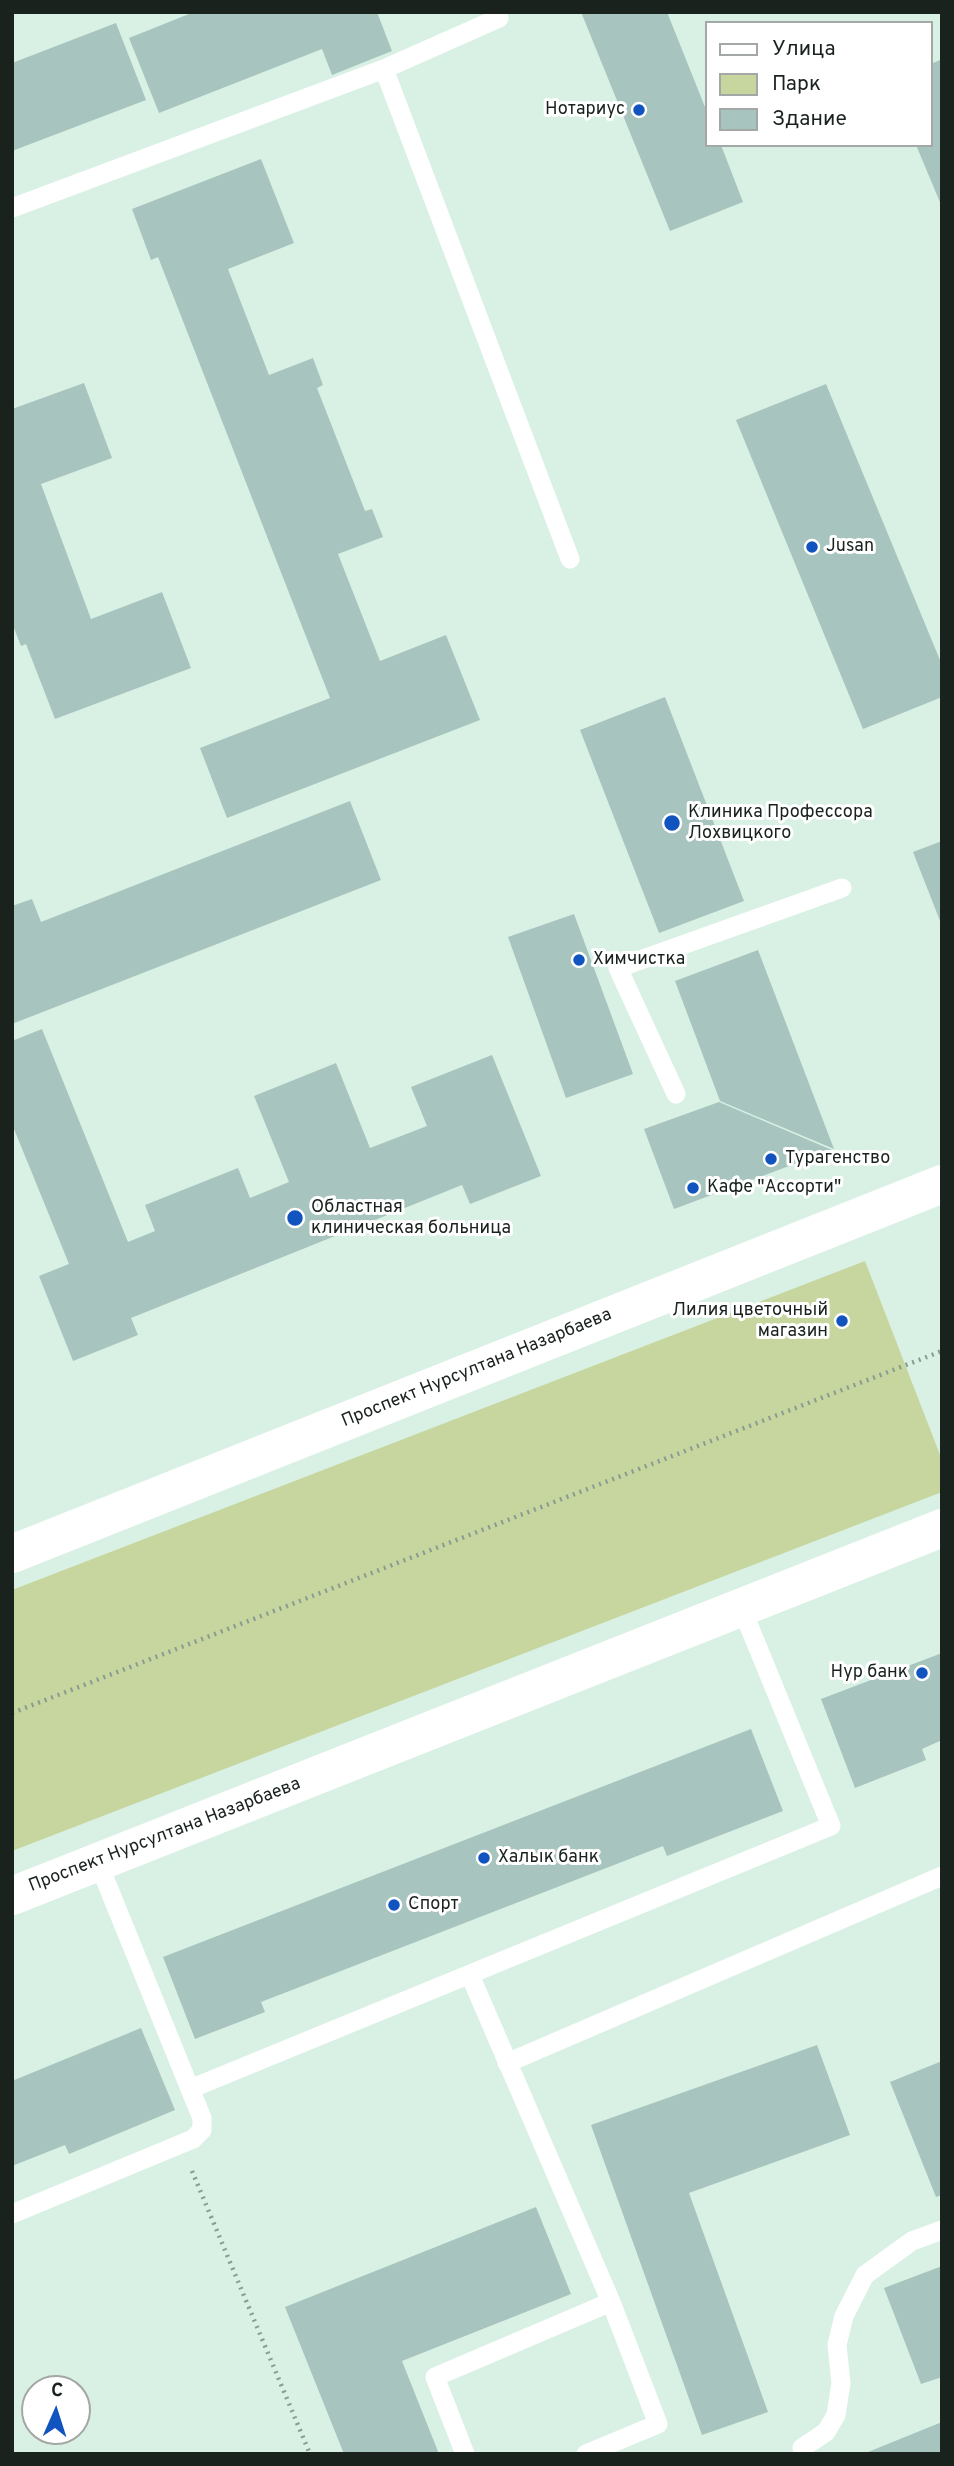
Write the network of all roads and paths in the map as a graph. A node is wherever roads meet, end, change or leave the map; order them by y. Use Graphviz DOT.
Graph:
graph roads {
  1 [pos="499,18"];
  2 [pos="384,69"];
  3 [pos="12,208"];
  4 [pos="570,559"];
  5 [pos="842,888"];
  6 [pos="676,1094"];
  7 [pos="942,1184"];
  8 [pos="942,1350"];
  9 [pos="942,1528"];
  10 [pos="12,1554"];
  11 [pos="742,1609"];
  12 [pos="12,1713"];
  13 [pos="98,1862"];
  14 [pos="942,1876"];
  15 [pos="12,1896"];
  16 [pos="470,1975"];
  17 [pos="508,2063"];
  18 [pos="190,2089"];
  19 [pos="180,2144"];
  20 [pos="12,2214"];
  21 [pos="942,2230"];
  22 [pos="611,2302"];
  23 [pos="802,2448"];
  24 [pos="310,2454"];
  25 [pos="465,2454"];
  26 [pos="586,2454"];
  1 -- 2 [label="lane"];
  2 -- 3 [label="lane"];
  2 -- 4 [label="lane"];
  5 -- 6 [label="lane"];
  7 -- 10 [label="main road, Проспект Нурсултана Назарбаева"];
  8 -- 12 [label="path"];
  9 -- 11 [label="main road, Проспект Нурсултана Назарбаева"];
  11 -- 13 [label="main road, Проспект Нурсултана Назарбаева"];
  11 -- 16 [label="lane"];
  13 -- 15 [label="main road, Проспект Нурсултана Назарбаева"];
  13 -- 18 [label="lane"];
  14 -- 17 [label="lane"];
  16 -- 17 [label="lane"];
  16 -- 18 [label="lane"];
  17 -- 22 [label="lane"];
  18 -- 19 [label="lane"];
  19 -- 20 [label="lane"];
  19 -- 24 [label="path"];
  21 -- 23 [label="lane"];
  22 -- 25 [label="lane"];
  22 -- 26 [label="lane"];
}
